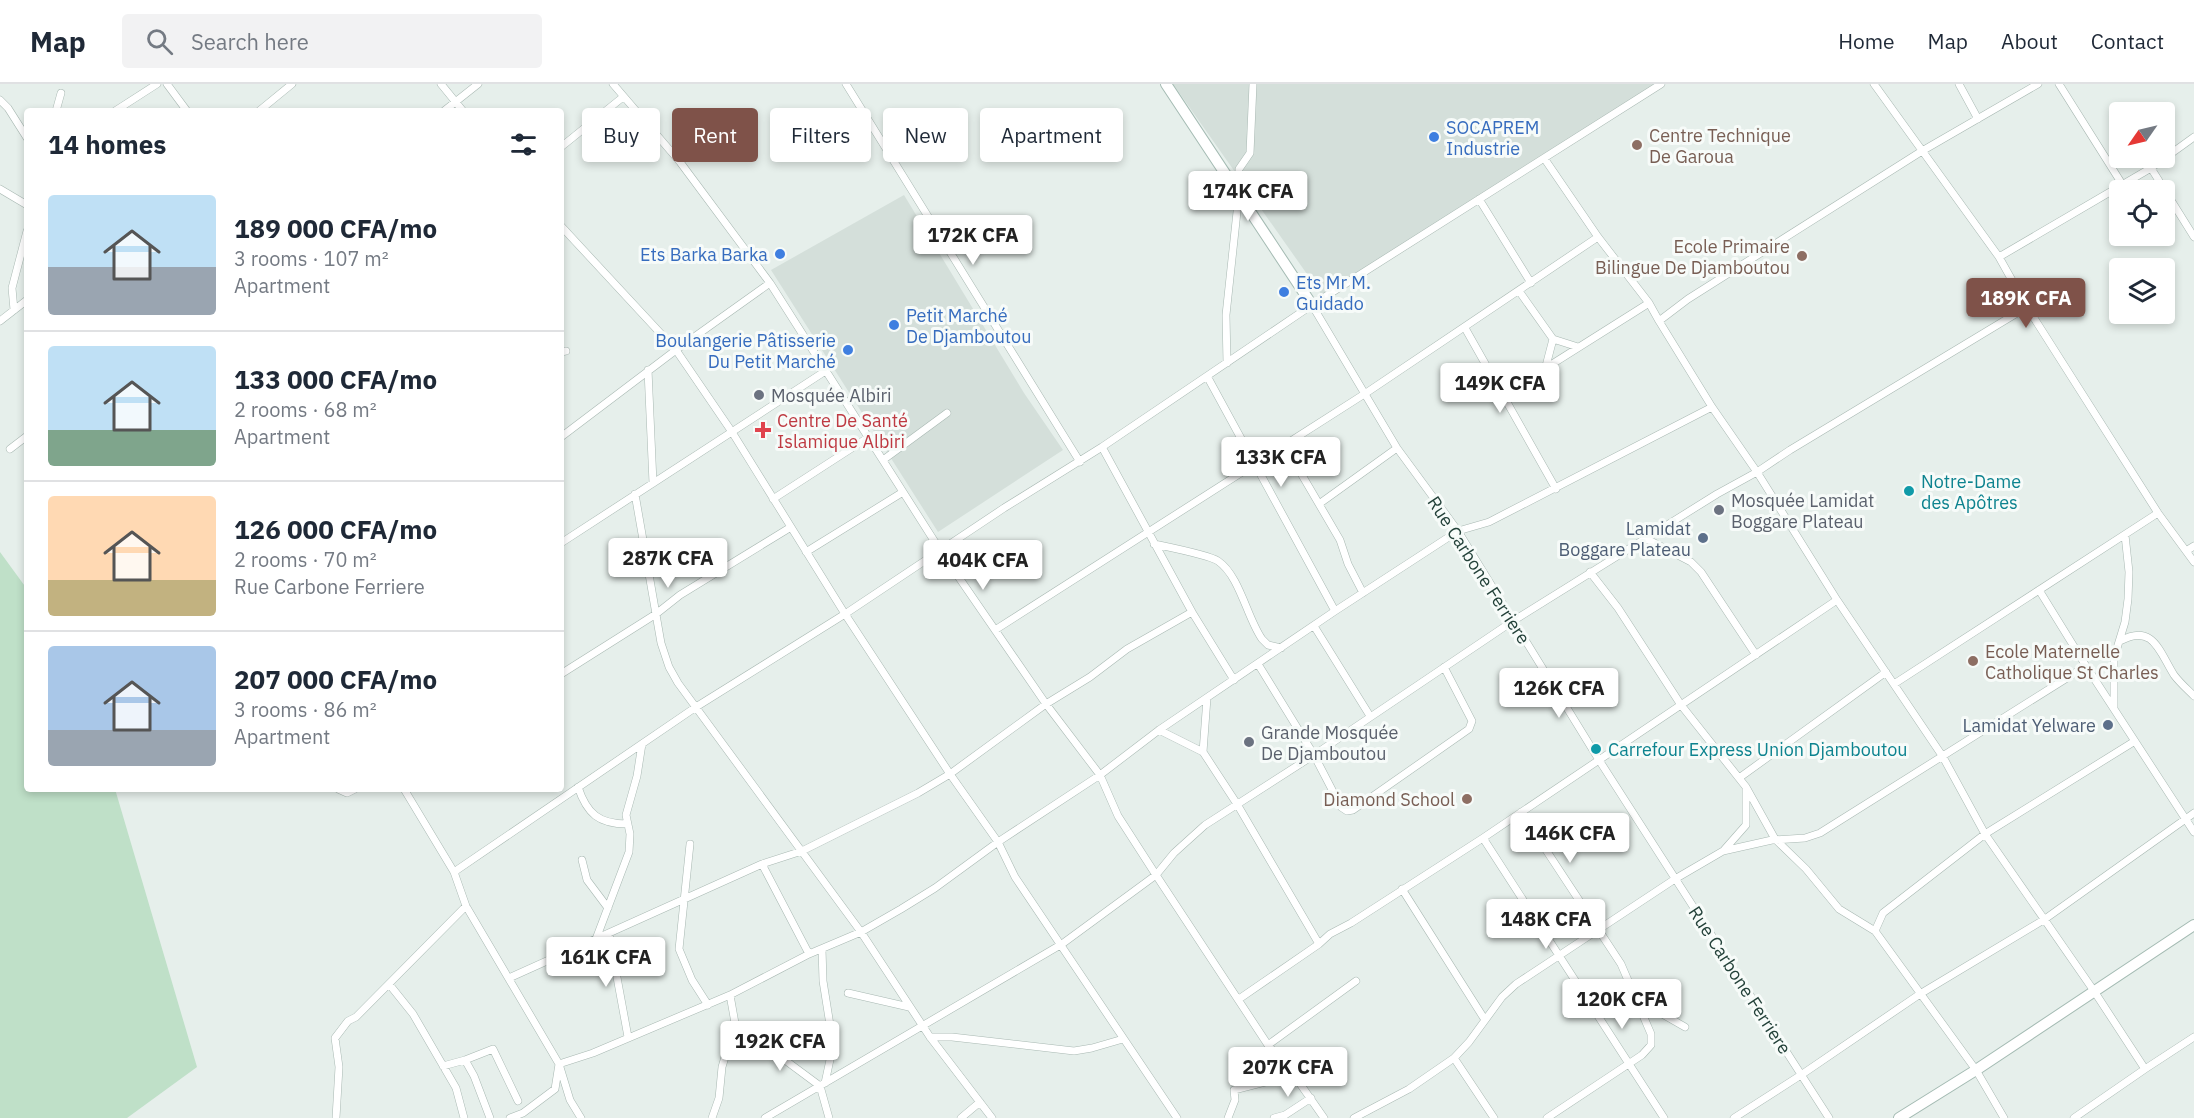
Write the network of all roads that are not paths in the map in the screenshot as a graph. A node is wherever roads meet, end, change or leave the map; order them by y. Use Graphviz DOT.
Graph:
graph roads {
  1 [pos="157,84"];
  2 [pos="167,84"];
  3 [pos="292,84"];
  4 [pos="441,84"];
  5 [pos="478,84"];
  6 [pos="613,84"];
  7 [pos="846,84"];
  8 [pos="1166,84"];
  9 [pos="1253,84"];
  10 [pos="1661,84"];
  11 [pos="1874,84"];
  12 [pos="1959,84"];
  13 [pos="2038,84"];
  14 [pos="2059,84"];
  15 [pos="61,93"];
  16 [pos="623,96"];
  17 [pos="0,100"];
  18 [pos="455,101"];
  19 [pos="57,108"];
  20 [pos="120,108"];
  21 [pos="185,108"];
  22 [pos="264,108"];
  23 [pos="447,108"];
  24 [pos="461,108"];
  25 [pos="1978,119"];
  26 [pos="24,133"];
  27 [pos="2194,137"];
  28 [pos="564,145"];
  29 [pos="1922,151"];
  30 [pos="2175,151"];
  31 [pos="1544,158"];
  32 [pos="2151,168"];
  33 [pos="2119,180"];
  34 [pos="2129,180"];
  35 [pos="0,189"];
  36 [pos="2109,192"];
  37 [pos="1239,193"];
  38 [pos="1479,199"];
  39 [pos="24,203"];
  40 [pos="564,229"];
  41 [pos="1598,237"];
  42 [pos="2194,237"];
  43 [pos="24,242"];
  44 [pos="1999,257"];
  45 [pos="771,283"];
  46 [pos="1531,283"];
  47 [pos="1519,291"];
  48 [pos="24,302"];
  49 [pos="1649,303"];
  50 [pos="1312,305"];
  51 [pos="2027,308"];
  52 [pos="14,310"];
  53 [pos="0,321"];
  54 [pos="1659,321"];
  55 [pos="1465,328"];
  56 [pos="1553,339"];
  57 [pos="1578,347"];
  58 [pos="676,350"];
  59 [pos="1227,363"];
  60 [pos="1546,366"];
  61 [pos="648,370"];
  62 [pos="827,370"];
  63 [pos="1207,376"];
  64 [pos="1366,393"];
  65 [pos="1503,395"];
  66 [pos="1712,407"];
  67 [pos="947,413"];
  68 [pos="732,432"];
  69 [pos="564,435"];
  70 [pos="869,437"];
  71 [pos="24,438"];
  72 [pos="1285,446"];
  73 [pos="1102,447"];
  74 [pos="10,448"];
  75 [pos="1397,448"];
  76 [pos="883,460"];
  77 [pos="1080,462"];
  78 [pos="1254,464"];
  79 [pos="1757,472"];
  80 [pos="652,483"];
  81 [pos="1556,489"];
  82 [pos="903,492"];
  83 [pos="635,494"];
  84 [pos="773,499"];
  85 [pos="1319,504"];
  86 [pos="2158,513"];
  87 [pos="791,527"];
  88 [pos="1458,531"];
  89 [pos="1148,532"];
  90 [pos="2125,535"];
  91 [pos="1645,538"];
  92 [pos="564,541"];
  93 [pos="1154,544"];
  94 [pos="2194,546"];
  95 [pos="940,550"];
  96 [pos="2186,551"];
  97 [pos="806,552"];
  98 [pos="2194,562"];
  99 [pos="1590,572"];
  100 [pos="2039,590"];
  101 [pos="1363,593"];
  102 [pos="1837,600"];
  103 [pos="1335,611"];
  104 [pos="1192,612"];
  105 [pos="656,614"];
  106 [pos="844,614"];
  107 [pos="1513,621"];
  108 [pos="1314,626"];
  109 [pos="995,630"];
  110 [pos="2120,641"];
  111 [pos="1281,648"];
  112 [pos="1756,655"];
  113 [pos="1258,664"];
  114 [pos="2086,666"];
  115 [pos="1444,667"];
  116 [pos="564,672"];
  117 [pos="1886,672"];
  118 [pos="1234,680"];
  119 [pos="1894,684"];
  120 [pos="2194,696"];
  121 [pos="1208,698"];
  122 [pos="1046,704"];
  123 [pos="1681,705"];
  124 [pos="696,707"];
  125 [pos="2114,710"];
  126 [pos="1370,716"];
  127 [pos="1159,730"];
  128 [pos="2134,741"];
  129 [pos="642,744"];
  130 [pos="1203,752"];
  131 [pos="1314,755"];
  132 [pos="1943,757"];
  133 [pos="1599,760"];
  134 [pos="950,774"];
  135 [pos="1100,776"];
  136 [pos="1739,778"];
  137 [pos="1746,787"];
  138 [pos="578,788"];
  139 [pos="406,792"];
  140 [pos="1237,804"];
  141 [pos="1521,812"];
  142 [pos="2194,813"];
  143 [pos="2186,818"];
  144 [pos="627,824"];
  145 [pos="2194,832"];
  146 [pos="1985,834"];
  147 [pos="1482,838"];
  148 [pos="1775,839"];
  149 [pos="998,842"];
  150 [pos="690,844"];
  151 [pos="801,851"];
  152 [pos="1723,851"];
  153 [pos="582,860"];
  154 [pos="762,864"];
  155 [pos="454,872"];
  156 [pos="1156,875"];
  157 [pos="1675,879"];
  158 [pos="1402,889"];
  159 [pos="685,899"];
  160 [pos="466,906"];
  161 [pos="608,908"];
  162 [pos="2044,919"];
  163 [pos="2194,925"];
  164 [pos="1598,930"];
  165 [pos="1875,931"];
  166 [pos="861,932"];
  167 [pos="609,934"];
  168 [pos="596,939"];
  169 [pos="1062,944"];
  170 [pos="1319,944"];
  171 [pos="822,949"];
  172 [pos="809,954"];
  173 [pos="1559,956"];
  174 [pos="509,978"];
  175 [pos="1356,981"];
  176 [pos="388,984"];
  177 [pos="2094,991"];
  178 [pos="848,993"];
  179 [pos="1920,994"];
  180 [pos="730,996"];
  181 [pos="1239,999"];
  182 [pos="1636,999"];
  183 [pos="708,1005"];
  184 [pos="909,1007"];
  185 [pos="1485,1020"];
  186 [pos="735,1023"];
  187 [pos="923,1025"];
  188 [pos="1685,1027"];
  189 [pos="628,1037"];
  190 [pos="930,1037"];
  191 [pos="2194,1037"];
  192 [pos="1123,1039"];
  193 [pos="1268,1045"];
  194 [pos="1454,1058"];
  195 [pos="465,1060"];
  196 [pos="559,1064"];
  197 [pos="1629,1064"];
  198 [pos="443,1066"];
  199 [pos="2145,1069"];
  200 [pos="1976,1070"];
  201 [pos="1294,1075"];
  202 [pos="1801,1076"];
  203 [pos="822,1084"];
  204 [pos="1311,1098"];
  205 [pos="518,1101"];
  206 [pos="980,1102"];
  207 [pos="522,1115"];
  208 [pos="336,1118"];
  209 [pos="464,1118"];
  210 [pos="490,1118"];
  211 [pos="510,1118"];
  212 [pos="581,1118"];
  213 [pos="712,1118"];
  214 [pos="765,1118"];
  215 [pos="829,1118"];
  216 [pos="961,1118"];
  217 [pos="992,1118"];
  218 [pos="1177,1118"];
  219 [pos="1228,1118"];
  220 [pos="1274,1118"];
  221 [pos="1324,1118"];
  222 [pos="1353,1118"];
  223 [pos="1494,1118"];
  224 [pos="1547,1118"];
  225 [pos="1664,1118"];
  226 [pos="1734,1118"];
  227 [pos="1829,1118"];
  228 [pos="1899,1118"];
  229 [pos="2004,1118"];
  230 [pos="2074,1118"];
  1 -- 20 [label="street"];
  2 -- 21 [label="street"];
  3 -- 22 [label="street"];
  4 -- 18 [label="street"];
  5 -- 18 [label="street"];
  6 -- 16 [label="street"];
  7 -- 77 [label="street"];
  8 -- 37 [label="street, Rue Carbone Ferriere"];
  9 -- 37 [label="street"];
  10 -- 31 [label="street"];
  11 -- 29 [label="street"];
  12 -- 25 [label="street"];
  13 -- 25 [label="street"];
  14 -- 33 [label="street"];
  15 -- 19 [label="street"];
  16 -- 28 [label="street"];
  16 -- 45 [label="street"];
  17 -- 26 [label="street"];
  18 -- 23 [label="street"];
  18 -- 24 [label="street"];
  25 -- 29 [label="street"];
  27 -- 30 [label="street"];
  29 -- 44 [label="street"];
  29 -- 54 [label="street"];
  31 -- 38 [label="street"];
  31 -- 41 [label="street"];
  32 -- 34 [label="street"];
  32 -- 42 [label="street"];
  35 -- 39 [label="street"];
  36 -- 44 [label="street"];
  37 -- 50 [label="street, Rue Carbone Ferriere"];
  37 -- 59 [label="street"];
  38 -- 46 [label="street"];
  38 -- 50 [label="street"];
  40 -- 58 [label="street"];
  41 -- 46 [label="street"];
  41 -- 49 [label="street"];
  43 -- 52 [label="street"];
  44 -- 51 [label="street"];
  45 -- 58 [label="street"];
  45 -- 62 [label="street"];
  46 -- 47 [label="street"];
  47 -- 55 [label="street"];
  47 -- 56 [label="street"];
  48 -- 52 [label="street"];
  49 -- 54 [label="street"];
  49 -- 57 [label="street"];
  50 -- 59 [label="street"];
  50 -- 64 [label="street, Rue Carbone Ferriere"];
  51 -- 79 [label="street"];
  51 -- 86 [label="street"];
  52 -- 53 [label="street"];
  54 -- 66 [label="street"];
  55 -- 64 [label="street"];
  55 -- 65 [label="street"];
  56 -- 57 [label="street"];
  56 -- 60 [label="street"];
  57 -- 60 [label="street"];
  58 -- 61 [label="street"];
  58 -- 68 [label="street"];
  59 -- 63 [label="street"];
  60 -- 65 [label="street"];
  61 -- 69 [label="street"];
  61 -- 80 [label="street"];
  62 -- 68 [label="street"];
  62 -- 70 [label="street"];
  63 -- 73 [label="street"];
  63 -- 78 [label="street"];
  64 -- 72 [label="street"];
  64 -- 75 [label="street, Rue Carbone Ferriere"];
  65 -- 81 [label="street"];
  66 -- 79 [label="street"];
  66 -- 81 [label="street"];
  67 -- 76 [label="street"];
  68 -- 80 [label="street"];
  68 -- 84 [label="street"];
  70 -- 76 [label="street"];
  70 -- 84 [label="street"];
  71 -- 74 [label="street"];
  72 -- 78 [label="street"];
  72 -- 85 [label="street"];
  73 -- 77 [label="street"];
  73 -- 89 [label="street"];
  75 -- 85 [label="street"];
  75 -- 88 [label="street, Rue Carbone Ferriere"];
  76 -- 82 [label="street"];
  77 -- 95 [label="street"];
  78 -- 89 [label="street"];
  78 -- 103 [label="street"];
  79 -- 91 [label="street"];
  79 -- 102 [label="street"];
  80 -- 83 [label="street"];
  81 -- 88 [label="street"];
  82 -- 95 [label="street"];
  82 -- 97 [label="street"];
  83 -- 92 [label="street"];
  83 -- 105 [label="street"];
  84 -- 87 [label="street"];
  85 -- 101 [label="street"];
  86 -- 90 [label="street"];
  86 -- 96 [label="street"];
  87 -- 97 [label="street"];
  87 -- 105 [label="street"];
  88 -- 101 [label="street"];
  88 -- 107 [label="street, Rue Carbone Ferriere"];
  89 -- 93 [label="street"];
  89 -- 109 [label="street"];
  90 -- 100 [label="street"];
  90 -- 110 [label="street"];
  91 -- 99 [label="street"];
  91 -- 112 [label="street"];
  93 -- 104 [label="street"];
  93 -- 111 [label="street"];
  94 -- 96 [label="street"];
  95 -- 106 [label="street"];
  95 -- 109 [label="street"];
  96 -- 98 [label="street"];
  97 -- 106 [label="street"];
  99 -- 107 [label="street"];
  99 -- 123 [label="street"];
  100 -- 114 [label="street"];
  100 -- 119 [label="street"];
  101 -- 103 [label="street"];
  102 -- 112 [label="street"];
  102 -- 117 [label="street"];
  103 -- 108 [label="street"];
  104 -- 118 [label="street"];
  104 -- 122 [label="street"];
  105 -- 116 [label="street"];
  105 -- 124 [label="street"];
  106 -- 124 [label="street"];
  106 -- 134 [label="street"];
  107 -- 115 [label="street"];
  107 -- 133 [label="street, Rue Carbone Ferriere"];
  108 -- 111 [label="street"];
  108 -- 126 [label="street"];
  109 -- 122 [label="street"];
  110 -- 120 [label="street"];
  110 -- 125 [label="street"];
  111 -- 113 [label="street"];
  112 -- 123 [label="street"];
  113 -- 118 [label="street"];
  113 -- 131 [label="street"];
  114 -- 125 [label="street"];
  114 -- 132 [label="street"];
  115 -- 126 [label="street"];
  115 -- 131 [label="street"];
  117 -- 119 [label="street"];
  117 -- 136 [label="street"];
  118 -- 121 [label="street"];
  119 -- 132 [label="street"];
  121 -- 127 [label="street"];
  121 -- 130 [label="street"];
  122 -- 134 [label="street"];
  122 -- 135 [label="street"];
  123 -- 133 [label="street"];
  123 -- 136 [label="street"];
  124 -- 129 [label="street"];
  124 -- 151 [label="street"];
  125 -- 128 [label="street"];
  126 -- 131 [label="street"];
  127 -- 130 [label="street"];
  127 -- 135 [label="street"];
  128 -- 143 [label="street"];
  128 -- 146 [label="street"];
  129 -- 138 [label="street"];
  129 -- 144 [label="street"];
  130 -- 140 [label="street"];
  131 -- 140 [label="street"];
  132 -- 146 [label="street"];
  132 -- 148 [label="street"];
  133 -- 141 [label="street"];
  133 -- 157 [label="street, Rue Carbone Ferriere"];
  134 -- 149 [label="street"];
  134 -- 151 [label="street"];
  135 -- 149 [label="street"];
  135 -- 156 [label="street"];
  136 -- 137 [label="street"];
  137 -- 148 [label="street"];
  137 -- 152 [label="street"];
  138 -- 144 [label="street"];
  138 -- 155 [label="street"];
  139 -- 155 [label="street"];
  140 -- 156 [label="street"];
  140 -- 170 [label="street"];
  141 -- 147 [label="street"];
  141 -- 164 [label="street"];
  142 -- 143 [label="street"];
  143 -- 145 [label="street"];
  143 -- 162 [label="street"];
  144 -- 161 [label="street"];
  146 -- 162 [label="street"];
  146 -- 165 [label="street"];
  147 -- 158 [label="street"];
  147 -- 173 [label="street"];
  148 -- 152 [label="street"];
  148 -- 165 [label="street"];
  149 -- 166 [label="street"];
  149 -- 169 [label="street"];
  150 -- 159 [label="street"];
  151 -- 154 [label="street"];
  151 -- 166 [label="street"];
  152 -- 157 [label="street"];
  153 -- 161 [label="street"];
  154 -- 159 [label="street"];
  154 -- 172 [label="street"];
  155 -- 160 [label="street"];
  156 -- 169 [label="street"];
  156 -- 181 [label="street"];
  157 -- 164 [label="street"];
  157 -- 202 [label="street, Rue Carbone Ferriere"];
  158 -- 170 [label="street"];
  158 -- 185 [label="street"];
  159 -- 167 [label="street"];
  159 -- 183 [label="street"];
  160 -- 174 [label="street"];
  160 -- 176 [label="street"];
  161 -- 168 [label="street"];
  162 -- 177 [label="street"];
  162 -- 179 [label="street"];
  163 -- 177 [label="street"];
  164 -- 173 [label="street"];
  164 -- 182 [label="street"];
  165 -- 179 [label="street"];
  166 -- 171 [label="street"];
  166 -- 184 [label="street"];
  167 -- 168 [label="street"];
  167 -- 189 [label="street"];
  168 -- 174 [label="street"];
  169 -- 187 [label="street"];
  169 -- 192 [label="street"];
  170 -- 181 [label="street"];
  171 -- 172 [label="street"];
  171 -- 203 [label="street"];
  172 -- 180 [label="street"];
  173 -- 185 [label="street"];
  173 -- 197 [label="street"];
  174 -- 196 [label="street"];
  175 -- 193 [label="street"];
  176 -- 198 [label="street"];
  176 -- 208 [label="street"];
  177 -- 199 [label="street"];
  177 -- 200 [label="street"];
  178 -- 184 [label="street"];
  179 -- 200 [label="street"];
  179 -- 202 [label="street"];
  180 -- 183 [label="street"];
  180 -- 186 [label="street"];
  181 -- 193 [label="street"];
  182 -- 188 [label="street"];
  182 -- 197 [label="street"];
  183 -- 189 [label="street"];
  184 -- 187 [label="street"];
  185 -- 194 [label="street"];
  186 -- 203 [label="street"];
  186 -- 213 [label="street"];
  187 -- 190 [label="street"];
  187 -- 203 [label="street"];
  189 -- 196 [label="street"];
  190 -- 192 [label="street"];
  190 -- 206 [label="street"];
  191 -- 199 [label="street"];
  192 -- 218 [label="street"];
  193 -- 201 [label="street"];
  194 -- 222 [label="street"];
  194 -- 223 [label="street"];
  195 -- 198 [label="street"];
  195 -- 205 [label="street"];
  195 -- 210 [label="street"];
  196 -- 207 [label="street"];
  196 -- 212 [label="street"];
  197 -- 224 [label="street"];
  197 -- 225 [label="street"];
  198 -- 209 [label="street"];
  199 -- 230 [label="street"];
  200 -- 228 [label="street"];
  200 -- 229 [label="street"];
  201 -- 204 [label="street"];
  201 -- 219 [label="street"];
  202 -- 226 [label="street"];
  202 -- 227 [label="street, Rue Carbone Ferriere"];
  203 -- 214 [label="street"];
  203 -- 215 [label="street"];
  204 -- 220 [label="street"];
  204 -- 221 [label="street"];
  206 -- 216 [label="street"];
  206 -- 217 [label="street"];
  207 -- 211 [label="street"];
}
